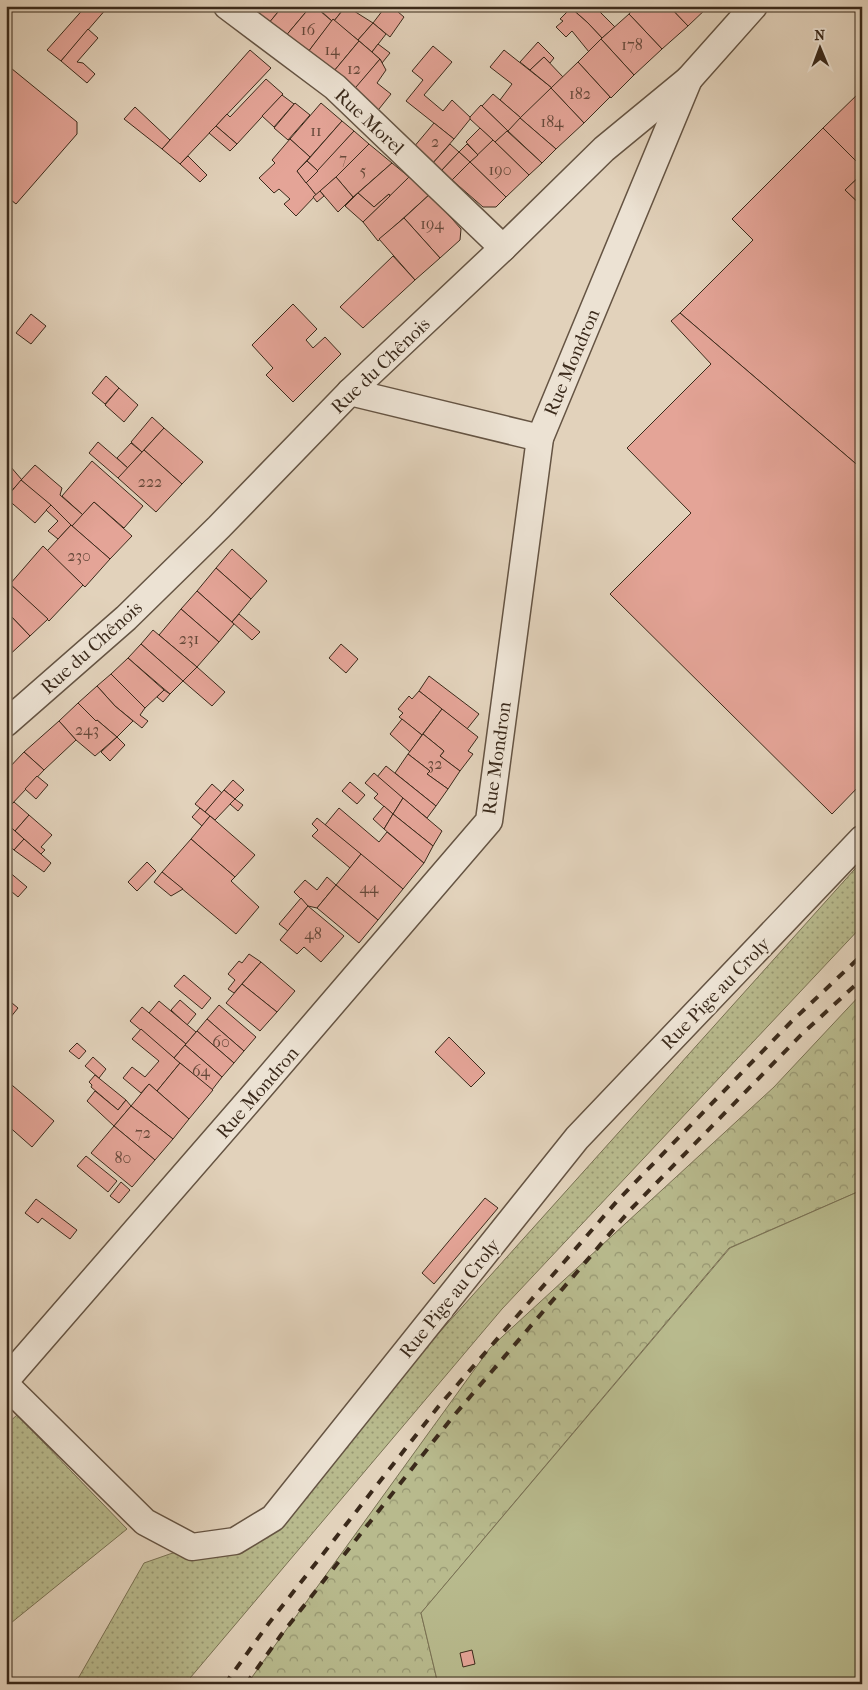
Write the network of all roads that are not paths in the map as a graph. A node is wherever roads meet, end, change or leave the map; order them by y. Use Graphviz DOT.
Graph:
graph roads {
  1 [pos="227,6"];
  2 [pos="754,6"];
  3 [pos="689,79"];
  4 [pos="503,248"];
  5 [pos="350,392"];
  6 [pos="540,438"];
  7 [pos="6,722"];
  8 [pos="862,839"];
  9 [pos="6,1380"];
  10 [pos="6,1385"];
  1 -- 4 [label="street, Rue Morel"];
  2 -- 3 [label="street, Rue du Chênois"];
  3 -- 4 [label="street, Rue du Chênois"];
  3 -- 6 [label="street, Rue Mondron"];
  4 -- 5 [label="street, Rue du Chênois"];
  5 -- 6 [label="street"];
  5 -- 7 [label="street, Rue du Chênois"];
  6 -- 9 [label="street, Rue Mondron"];
  8 -- 10 [label="street, Rue Pige au Croly"];
}
